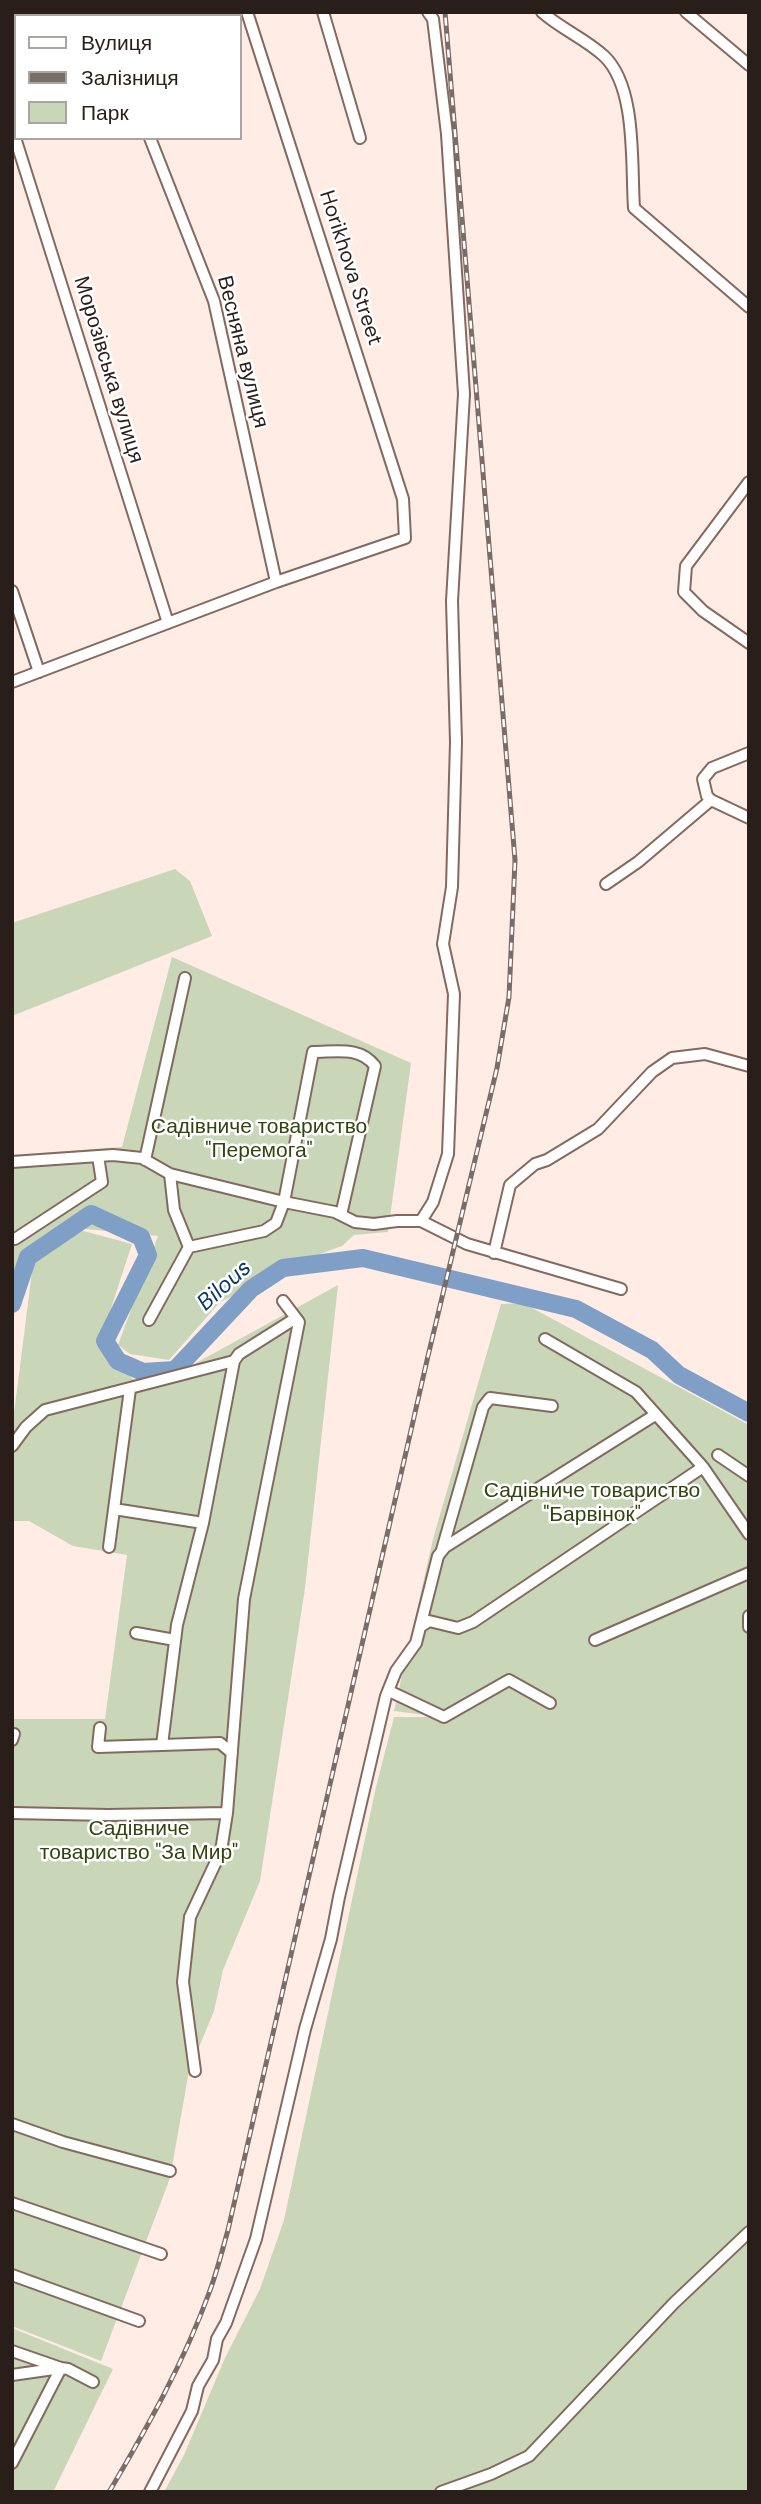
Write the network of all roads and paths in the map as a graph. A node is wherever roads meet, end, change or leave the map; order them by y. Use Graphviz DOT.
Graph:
graph roads {
  1 [pos="247,12"];
  2 [pos="323,12"];
  3 [pos="428,12"];
  4 [pos="542,12"];
  5 [pos="687,12"];
  6 [pos="749,65"];
  7 [pos="360,138"];
  8 [pos="16,140"];
  9 [pos="151,140"];
  10 [pos="749,307"];
  11 [pos="749,482"];
  12 [pos="276,582"];
  13 [pos="13,593"];
  14 [pos="168,623"];
  15 [pos="749,643"];
  16 [pos="39,672"];
  17 [pos="12,682"];
  18 [pos="749,753"];
  19 [pos="711,800"];
  20 [pos="749,818"];
  21 [pos="606,884"];
  22 [pos="185,978"];
  23 [pos="749,1066"];
  24 [pos="98,1156"];
  25 [pos="145,1160"];
  26 [pos="12,1162"];
  27 [pos="170,1174"];
  28 [pos="284,1202"];
  29 [pos="341,1215"];
  30 [pos="421,1221"];
  31 [pos="15,1239"];
  32 [pos="190,1247"];
  33 [pos="494,1253"];
  34 [pos="621,1289"];
  35 [pos="283,1301"];
  36 [pos="296,1318"];
  37 [pos="149,1320"];
  38 [pos="545,1339"];
  39 [pos="234,1361"];
  40 [pos="130,1389"];
  41 [pos="552,1406"];
  42 [pos="655,1415"];
  43 [pos="12,1446"];
  44 [pos="718,1455"];
  45 [pos="703,1467"];
  46 [pos="748,1474"];
  47 [pos="114,1509"];
  48 [pos="203,1523"];
  49 [pos="749,1534"];
  50 [pos="108,1547"];
  51 [pos="442,1550"];
  52 [pos="749,1573"];
  53 [pos="749,1616"];
  54 [pos="421,1627"];
  55 [pos="749,1627"];
  56 [pos="136,1633"];
  57 [pos="175,1640"];
  58 [pos="595,1640"];
  59 [pos="389,1691"];
  60 [pos="550,1703"];
  61 [pos="100,1728"];
  62 [pos="162,1745"];
  63 [pos="232,1753"];
  64 [pos="227,1813"];
  65 [pos="12,1814"];
  66 [pos="195,2071"];
  67 [pos="12,2124"];
  68 [pos="170,2171"];
  69 [pos="12,2203"];
  70 [pos="749,2232"];
  71 [pos="161,2254"];
  72 [pos="12,2275"];
  73 [pos="139,2321"];
  74 [pos="12,2351"];
  75 [pos="61,2368"];
  76 [pos="12,2375"];
  77 [pos="93,2382"];
  78 [pos="12,2463"];
  79 [pos="150,2492"];
  80 [pos="441,2492"];
  1 -- 12 [label="street, Horikhova Street"];
  2 -- 7 [label="street"];
  3 -- 30 [label="street"];
  4 -- 10 [label="street"];
  5 -- 6 [label="street"];
  8 -- 14 [label="street, Морозівська вулиця"];
  9 -- 12 [label="street, Весняна вулиця"];
  11 -- 15 [label="street"];
  12 -- 14 [label="street"];
  13 -- 16 [label="street"];
  14 -- 16 [label="street"];
  16 -- 17 [label="street"];
  18 -- 19 [label="street"];
  19 -- 20 [label="street"];
  19 -- 21 [label="street"];
  22 -- 25 [label="street"];
  23 -- 33 [label="street"];
  24 -- 25 [label="street"];
  24 -- 26 [label="street"];
  24 -- 31 [label="street"];
  25 -- 27 [label="street"];
  27 -- 28 [label="street"];
  27 -- 32 [label="street"];
  28 -- 29 [label="street"];
  28 -- 29 [label="street"];
  28 -- 32 [label="street"];
  29 -- 30 [label="street"];
  30 -- 33 [label="street"];
  32 -- 37 [label="street"];
  33 -- 34 [label="street"];
  35 -- 36 [label="street"];
  36 -- 39 [label="street"];
  36 -- 63 [label="street"];
  38 -- 42 [label="street"];
  39 -- 40 [label="street"];
  39 -- 48 [label="street"];
  40 -- 43 [label="street"];
  40 -- 47 [label="street"];
  41 -- 51 [label="street"];
  42 -- 45 [label="street"];
  42 -- 51 [label="street"];
  44 -- 46 [label="street"];
  45 -- 49 [label="street"];
  45 -- 54 [label="street"];
  47 -- 48 [label="street"];
  47 -- 50 [label="street"];
  48 -- 57 [label="street"];
  51 -- 54 [label="street"];
  52 -- 58 [label="street"];
  53 -- 55 [label="street"];
  54 -- 59 [label="street"];
  56 -- 57 [label="street"];
  57 -- 62 [label="street"];
  59 -- 60 [label="street"];
  59 -- 79 [label="street"];
  61 -- 62 [label="street"];
  62 -- 63 [label="street"];
  63 -- 64 [label="street"];
  64 -- 65 [label="street"];
  64 -- 66 [label="street"];
  67 -- 68 [label="street"];
  69 -- 71 [label="street"];
  70 -- 80 [label="street"];
  72 -- 73 [label="street"];
  74 -- 75 [label="street"];
  75 -- 76 [label="street"];
  75 -- 77 [label="street"];
  75 -- 78 [label="street"];
}
